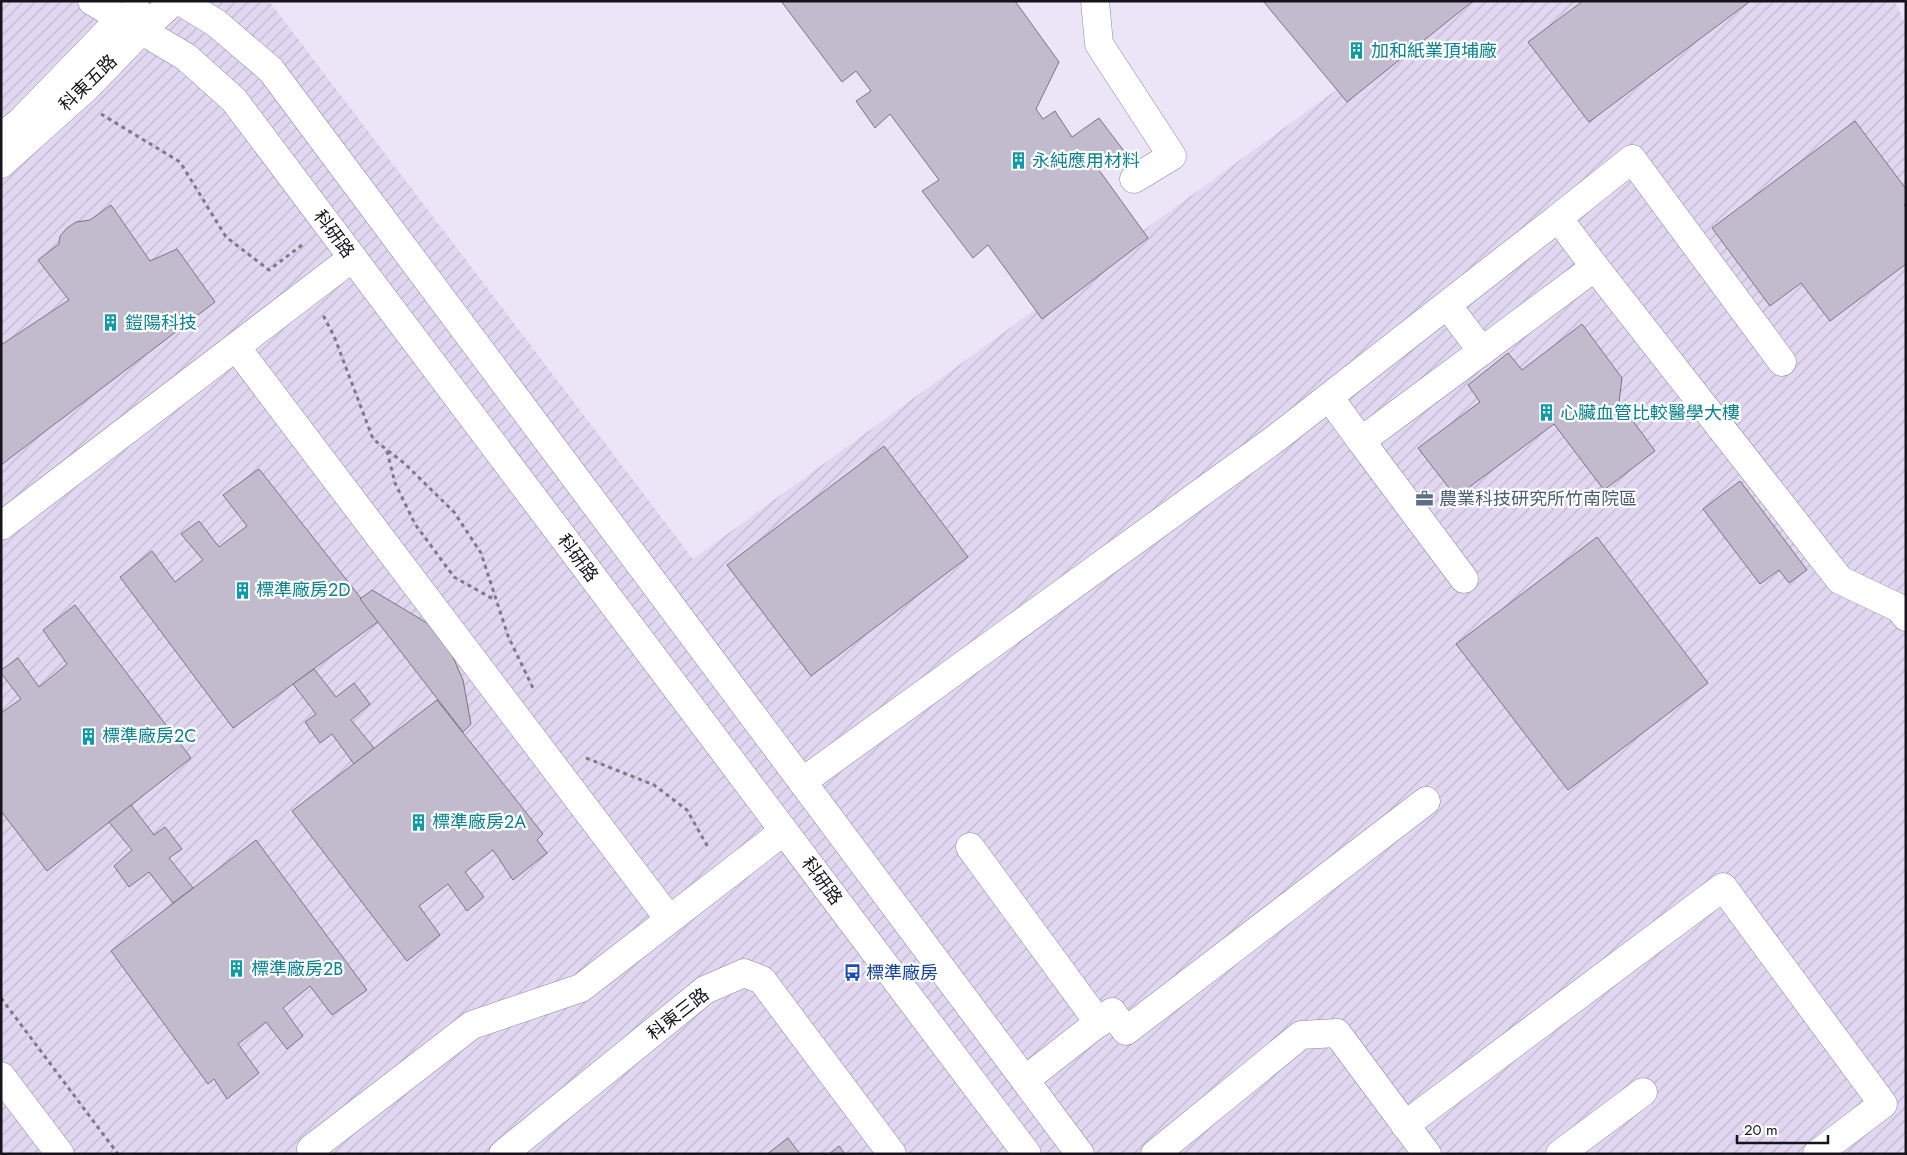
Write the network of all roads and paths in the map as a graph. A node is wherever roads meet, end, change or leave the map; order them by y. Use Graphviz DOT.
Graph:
graph roads {
  1 [pos="92,1"];
  2 [pos="172,1"];
  3 [pos="180,1"];
  4 [pos="1095,1"];
  5 [pos="132,24"];
  6 [pos="98,112"];
  7 [pos="1,137"];
  8 [pos="1,164"];
  9 [pos="1134,179"];
  10 [pos="1558,218"];
  11 [pos="302,245"];
  12 [pos="352,258"];
  13 [pos="1595,267"];
  14 [pos="1447,305"];
  15 [pos="331,311"];
  16 [pos="236,347"];
  17 [pos="1482,351"];
  18 [pos="1782,362"];
  19 [pos="1329,397"];
  20 [pos="1361,441"];
  21 [pos="387,450"];
  22 [pos="1,526"];
  23 [pos="1464,579"];
  24 [pos="496,600"];
  25 [pos="1906,617"];
  26 [pos="534,689"];
  27 [pos="581,752"];
  28 [pos="802,782"];
  29 [pos="1426,801"];
  30 [pos="784,831"];
  31 [pos="970,847"];
  32 [pos="709,849"];
  33 [pos="670,919"];
  34 [pos="1,998"];
  35 [pos="1099,1023"];
  36 [pos="1,1076"];
  37 [pos="1025,1080"];
  38 [pos="1644,1092"];
  39 [pos="1405,1125"];
  40 [pos="311,1149"];
  41 [pos="60,1154"];
  42 [pos="118,1154"];
  43 [pos="503,1154"];
  44 [pos="892,1154"];
  45 [pos="1028,1154"];
  46 [pos="1080,1154"];
  47 [pos="1155,1154"];
  48 [pos="1426,1154"];
  49 [pos="1560,1154"];
  50 [pos="1817,1154"];
  1 -- 5 [label="street, 科研路"];
  2 -- 5 [label="street, 科東五路"];
  3 -- 28 [label="street"];
  4 -- 9 [label="street"];
  5 -- 7 [label="street, 科東五路"];
  5 -- 8 [label="street, 科東五路"];
  5 -- 12 [label="street, 科研路"];
  6 -- 11 [label="path"];
  10 -- 13 [label="street"];
  10 -- 14 [label="street"];
  10 -- 18 [label="street"];
  12 -- 16 [label="street"];
  12 -- 30 [label="street, 科研路"];
  13 -- 17 [label="street"];
  13 -- 25 [label="street"];
  14 -- 17 [label="street"];
  14 -- 19 [label="street"];
  15 -- 21 [label="path"];
  16 -- 22 [label="street"];
  16 -- 33 [label="street"];
  17 -- 20 [label="street"];
  19 -- 20 [label="street"];
  19 -- 28 [label="street"];
  20 -- 23 [label="street"];
  21 -- 24 [label="path"];
  21 -- 24 [label="path"];
  24 -- 26 [label="path"];
  27 -- 32 [label="path"];
  28 -- 37 [label="street"];
  29 -- 35 [label="street"];
  30 -- 33 [label="street"];
  30 -- 45 [label="street, 科研路"];
  31 -- 35 [label="street"];
  33 -- 40 [label="street"];
  34 -- 42 [label="path"];
  35 -- 37 [label="street"];
  36 -- 41 [label="street"];
  37 -- 46 [label="street"];
  38 -- 49 [label="street"];
  39 -- 47 [label="street"];
  39 -- 48 [label="street"];
  39 -- 50 [label="street"];
  43 -- 44 [label="street, 科東三路"];
}
